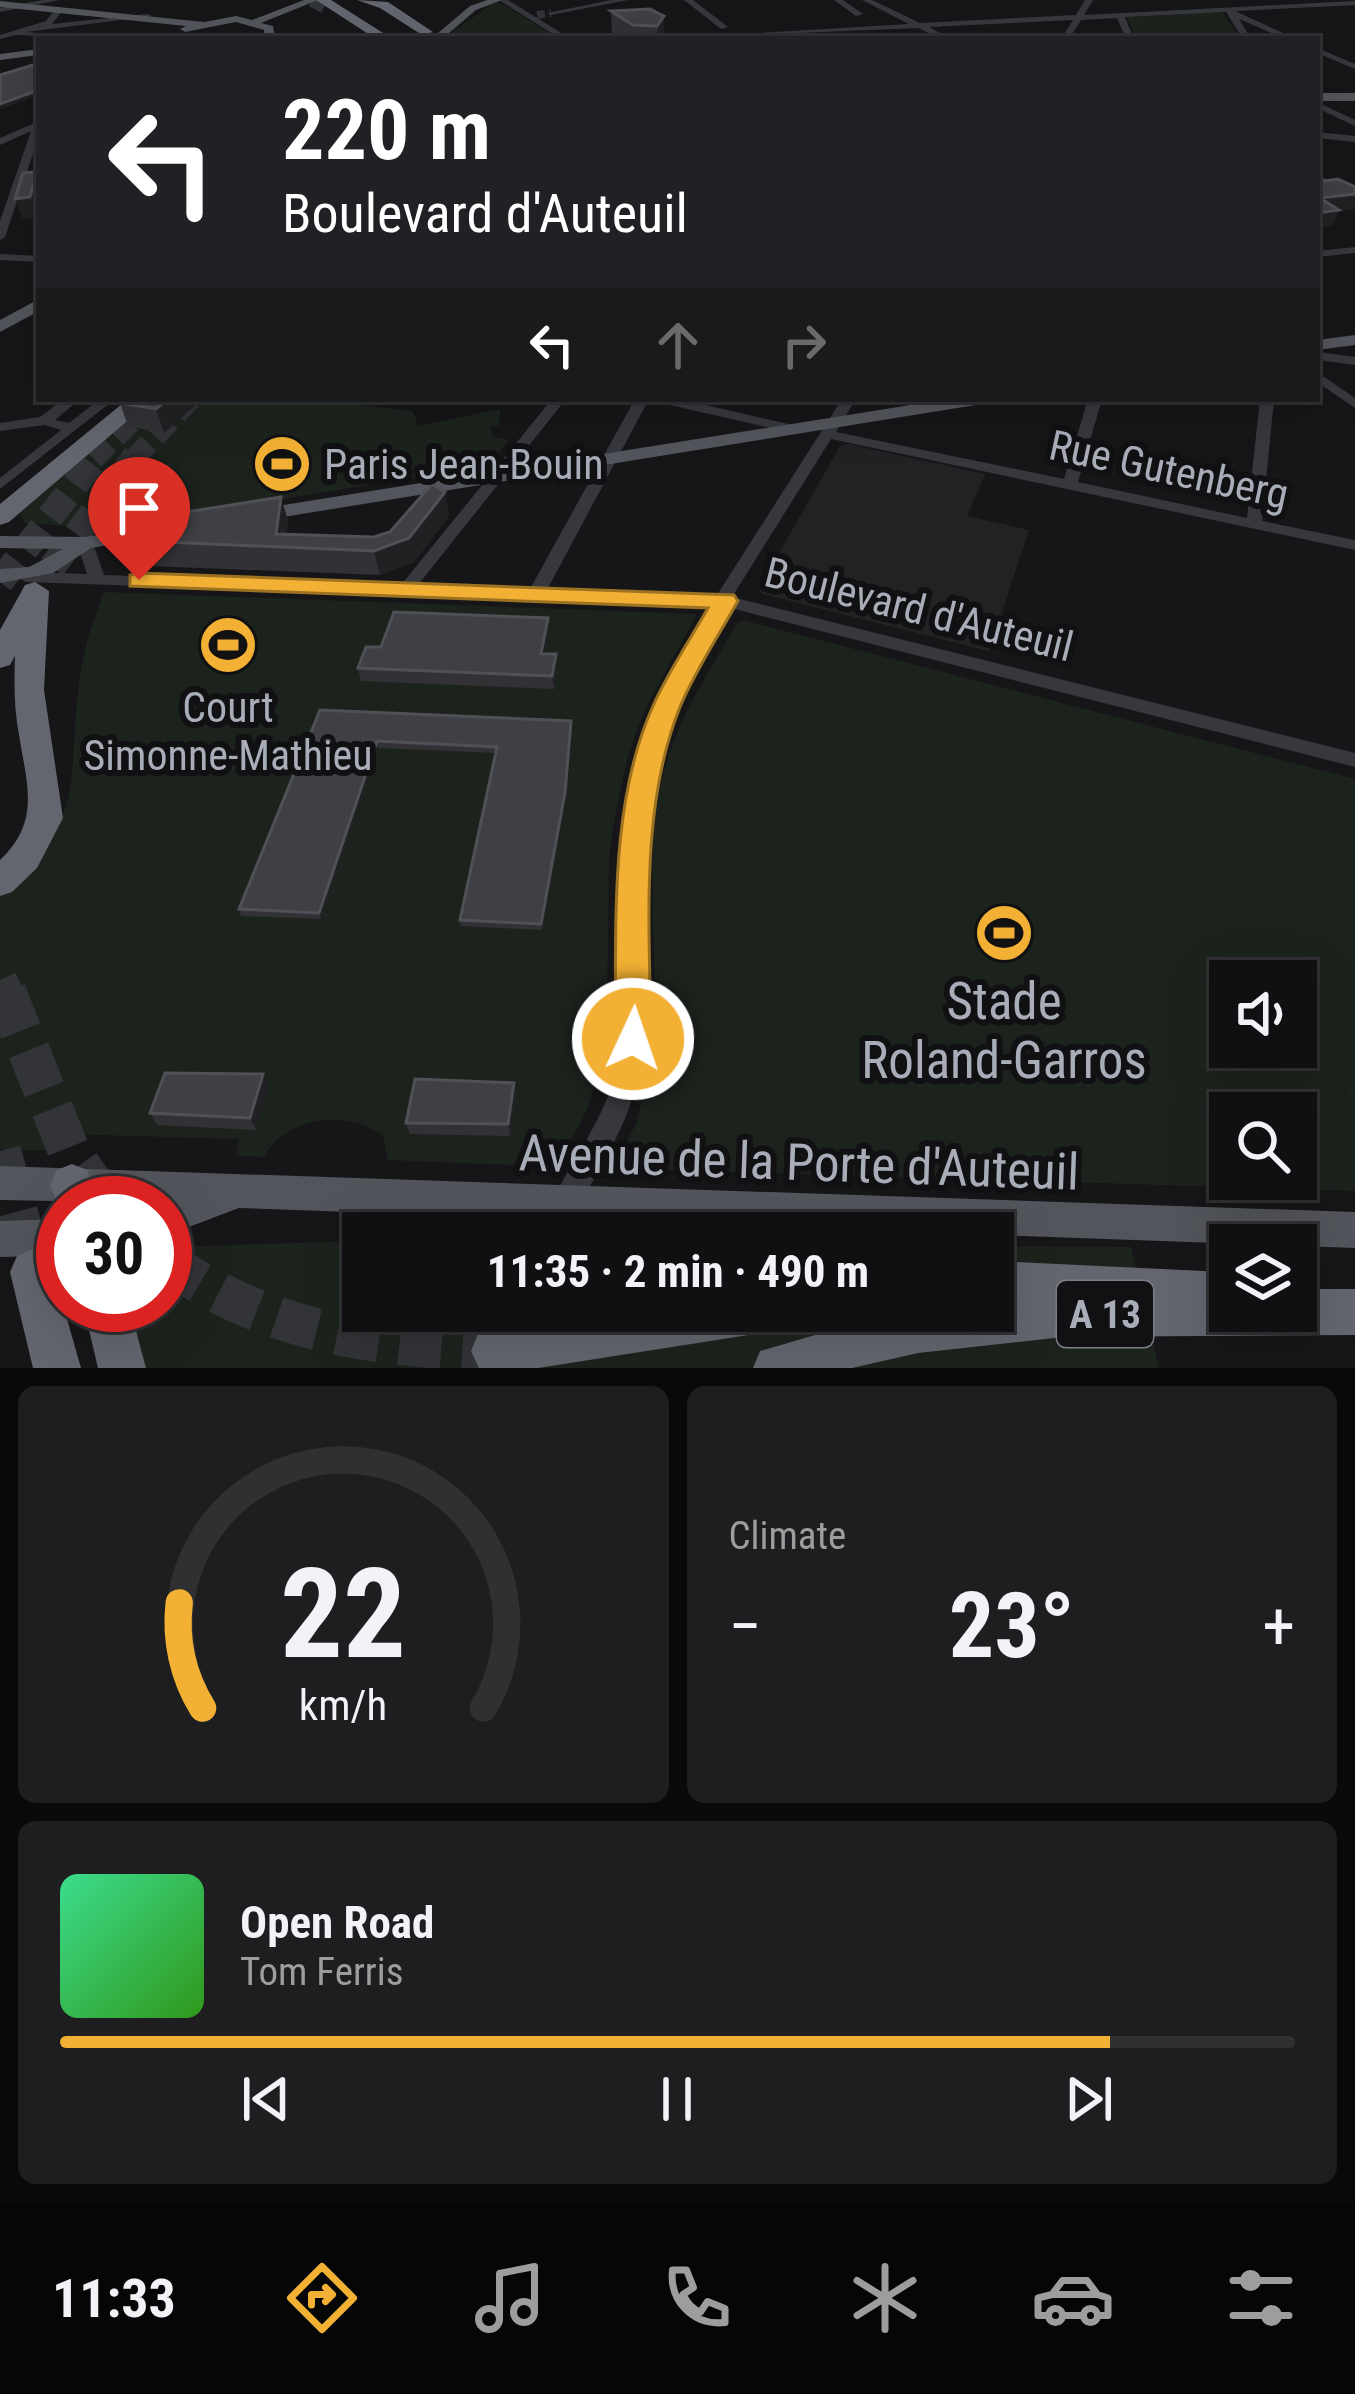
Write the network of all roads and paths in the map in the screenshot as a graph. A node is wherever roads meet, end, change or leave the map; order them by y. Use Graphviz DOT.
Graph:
graph roads {
  1 [pos="361,0"];
  2 [pos="459,0"];
  3 [pos="500,0"];
  4 [pos="624,0"];
  5 [pos="688,0"];
  6 [pos="838,0"];
  7 [pos="866,0"];
  8 [pos="1208,0"];
  9 [pos="287,2"];
  10 [pos="327,2"];
  11 [pos="605,2"];
  12 [pos="1073,2"];
  13 [pos="1088,2"];
  14 [pos="1354,2"];
  15 [pos="18,4"];
  16 [pos="58,4"];
  17 [pos="0,7"];
  18 [pos="473,8"];
  19 [pos="1229,11"];
  20 [pos="551,13"];
  21 [pos="859,14"];
  22 [pos="1120,15"];
  23 [pos="148,16"];
  24 [pos="626,16"];
  25 [pos="1078,17"];
  26 [pos="250,20"];
  27 [pos="200,24"];
  28 [pos="724,27"];
  29 [pos="917,27"];
  30 [pos="36,28"];
  31 [pos="19,34"];
  32 [pos="69,36"];
  33 [pos="185,36"];
  34 [pos="271,36"];
  35 [pos="367,36"];
  36 [pos="388,36"];
  37 [pos="428,36"];
  38 [pos="431,36"];
  39 [pos="563,36"];
  40 [pos="707,36"];
  41 [pos="881,36"];
  42 [pos="940,36"];
  43 [pos="1067,36"];
  44 [pos="1129,36"];
  45 [pos="1245,36"];
  46 [pos="1285,36"];
  47 [pos="0,37"];
  48 [pos="1320,51"];
  49 [pos="36,52"];
  50 [pos="0,57"];
  51 [pos="1355,67"];
  52 [pos="1350,97"];
  53 [pos="1320,99"];
  54 [pos="1320,101"];
  55 [pos="1355,122"];
  56 [pos="36,126"];
  57 [pos="36,134"];
  58 [pos="1320,135"];
  59 [pos="1355,139"];
  60 [pos="0,142"];
  61 [pos="36,179"];
  62 [pos="1320,179"];
  63 [pos="18,186"];
  64 [pos="0,194"];
  65 [pos="1355,200"];
  66 [pos="0,237"];
  67 [pos="1355,250"];
  68 [pos="1320,254"];
  69 [pos="0,257"];
  70 [pos="36,259"];
  71 [pos="36,307"];
  72 [pos="0,327"];
  73 [pos="1355,340"];
  74 [pos="1320,345"];
  75 [pos="1320,356"];
  76 [pos="1355,362"];
  77 [pos="1320,378"];
  78 [pos="69,402"];
  79 [pos="104,402"];
  80 [pos="138,402"];
  81 [pos="557,402"];
  82 [pos="641,402"];
  83 [pos="675,402"];
  84 [pos="847,402"];
  85 [pos="966,402"];
  86 [pos="1094,402"];
  87 [pos="1267,402"];
  88 [pos="1355,404"];
  89 [pos="44,422"];
  90 [pos="0,427"];
  91 [pos="71,428"];
  92 [pos="830,428"];
  93 [pos="793,429"];
  94 [pos="612,459"];
  95 [pos="496,477"];
  96 [pos="0,484"];
  97 [pos="1070,486"];
  98 [pos="0,517"];
  99 [pos="237,519"];
  100 [pos="1253,524"];
  101 [pos="192,526"];
  102 [pos="0,542"];
  103 [pos="85,543"];
  104 [pos="1355,545"];
  105 [pos="0,576"];
  106 [pos="97,579"];
  107 [pos="30,584"];
  108 [pos="406,589"];
  109 [pos="536,594"];
  110 [pos="725,601"];
  111 [pos="0,658"];
  112 [pos="1355,760"];
  113 [pos="0,882"];
  114 [pos="0,1183"];
  115 [pos="36,1188"];
  116 [pos="192,1194"];
  117 [pos="240,1194"];
  118 [pos="564,1206"];
  119 [pos="192,1209"];
  120 [pos="1355,1230"];
  121 [pos="0,1239"];
  122 [pos="36,1250"];
  123 [pos="1014,1285"];
  124 [pos="1209,1295"];
  125 [pos="1317,1304"];
  126 [pos="1355,1309"];
  127 [pos="54,1332"];
  128 [pos="115,1332"];
  129 [pos="618,1332"];
  130 [pos="495,1351"];
  131 [pos="57,1368"];
  132 [pos="122,1368"];
  133 [pos="777,1368"];
  1 -- 37 [label="highway"];
  2 -- 18 [label="main road"];
  3 -- 18 [label="main road"];
  3 -- 39 [label="street"];
  4 -- 11 [label="street"];
  5 -- 28 [label="street"];
  6 -- 21 [label="street"];
  7 -- 29 [label="street"];
  8 -- 19 [label="street"];
  9 -- 10 [label="highway"];
  9 -- 26 [label="main road"];
  10 -- 35 [label="highway"];
  10 -- 36 [label="highway"];
  11 -- 20 [label="street"];
  11 -- 24 [label="street"];
  12 -- 13 [label="street"];
  13 -- 25 [label="street"];
  14 -- 19 [label="street"];
  15 -- 16 [label="main road"];
  15 -- 17 [label="main road"];
  16 -- 23 [label="main road"];
  16 -- 30 [label="street"];
  18 -- 38 [label="main road"];
  19 -- 22 [label="street"];
  19 -- 45 [label="street"];
  19 -- 46 [label="street"];
  22 -- 25 [label="street"];
  22 -- 44 [label="street"];
  23 -- 27 [label="main road"];
  23 -- 30 [label="street"];
  25 -- 29 [label="street"];
  25 -- 43 [label="street"];
  26 -- 27 [label="main road"];
  26 -- 34 [label="main road"];
  27 -- 33 [label="main road"];
  29 -- 40 [label="street"];
  29 -- 41 [label="street"];
  29 -- 42 [label="street"];
  30 -- 31 [label="street"];
  31 -- 32 [label="street"];
  31 -- 47 [label="street"];
  48 -- 51 [label="street"];
  49 -- 50 [label="main road"];
  52 -- 53 [label="main road"];
  54 -- 55 [label="street"];
  56 -- 60 [label="street"];
  57 -- 63 [label="street"];
  58 -- 59 [label="street"];
  61 -- 63 [label="street"];
  62 -- 65 [label="street"];
  63 -- 64 [label="street"];
  63 -- 66 [label="street"];
  67 -- 68 [label="street"];
  69 -- 70 [label="street"];
  71 -- 72 [label="main road"];
  73 -- 74 [label="main road"];
  75 -- 76 [label="street"];
  77 -- 88 [label="street"];
  78 -- 89 [label="street"];
  79 -- 91 [label="street"];
  80 -- 98 [label="highway"];
  81 -- 95 [label="street"];
  82 -- 94 [label="street"];
  83 -- 93 [label="street"];
  84 -- 92 [label="street"];
  85 -- 92 [label="main road"];
  86 -- 97 [label="street"];
  87 -- 100 [label="street"];
  89 -- 90 [label="street"];
  89 -- 91 [label="street"];
  91 -- 96 [label="street"];
  92 -- 93 [label="main road"];
  92 -- 97 [label="street, Rue Gutenberg"];
  92 -- 110 [label="street"];
  93 -- 94 [label="main road"];
  94 -- 95 [label="main road"];
  94 -- 109 [label="street"];
  95 -- 99 [label="main road"];
  95 -- 108 [label="street"];
  97 -- 100 [label="street, Rue Gutenberg"];
  100 -- 104 [label="street, Rue Gutenberg"];
  101 -- 103 [label="main road"];
  102 -- 103 [label="main road"];
  103 -- 106 [label="street"];
  103 -- 107 [label="main road"];
  105 -- 107 [label="main road, Boulevard d'Auteuil"];
  106 -- 107 [label="street, Boulevard d'Auteuil"];
  106 -- 108 [label="street, Boulevard d'Auteuil"];
  107 -- 111 [label="highway"];
  107 -- 113 [label="highway"];
  108 -- 109 [label="street, Boulevard d'Auteuil"];
  109 -- 110 [label="street, Boulevard d'Auteuil"];
  110 -- 112 [label="street, Boulevard d'Auteuil"];
  110 -- 118 [label="street"];
  114 -- 115 [label="main road, Avenue de la Porte d'Auteuil"];
  116 -- 117 [label="main road, Avenue de la Porte d'Auteuil"];
  117 -- 118 [label="main road, Avenue de la Porte d'Auteuil"];
  117 -- 119 [label="main road, Avenue de la Porte d'Auteuil"];
  118 -- 120 [label="main road, Avenue de la Porte d'Auteuil"];
  121 -- 122 [label="main road"];
  123 -- 124 [label="highway"];
  125 -- 126 [label="highway"];
  126 -- 133 [label="highway, A 13"];
  127 -- 131 [label="highway"];
  128 -- 132 [label="highway"];
  129 -- 130 [label="highway"];
}
